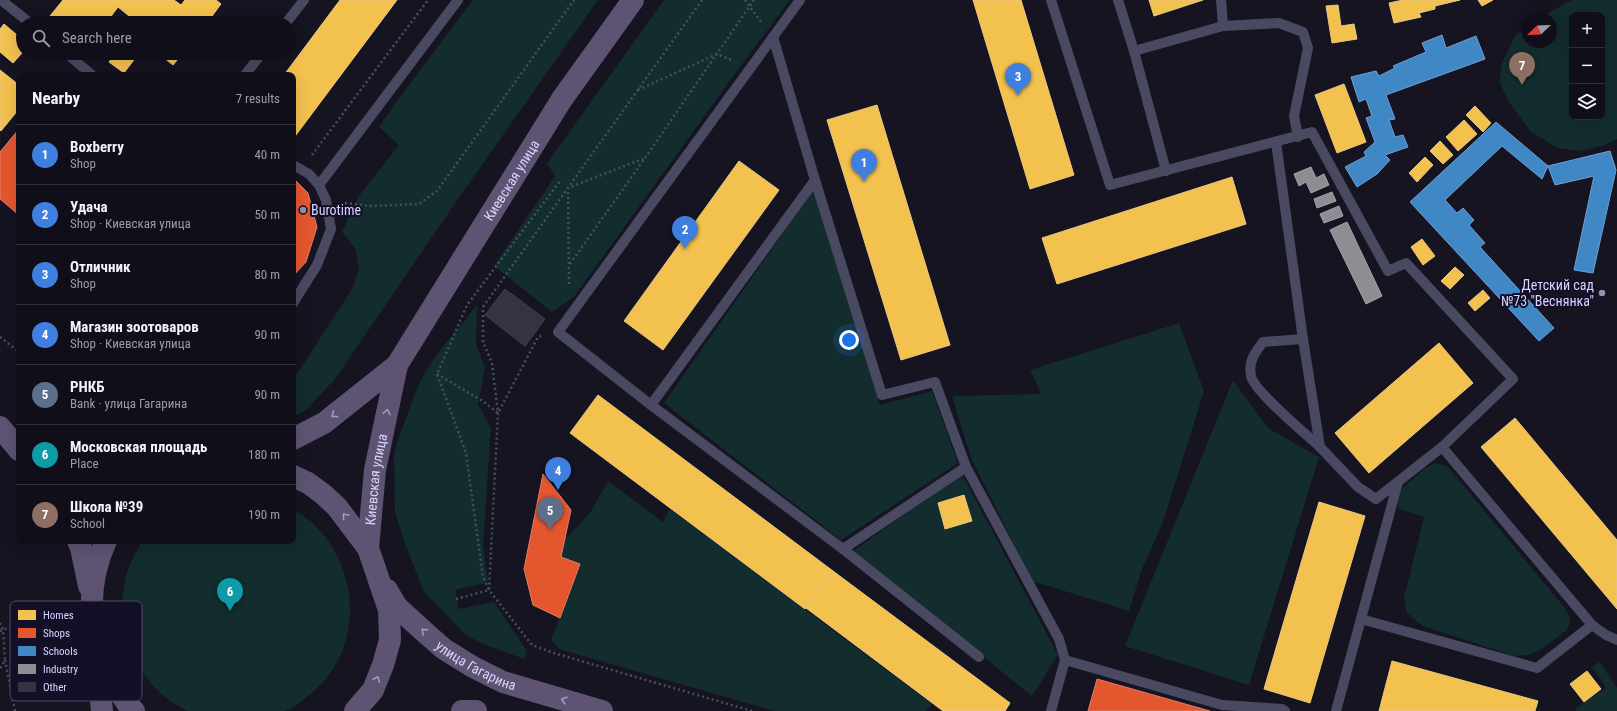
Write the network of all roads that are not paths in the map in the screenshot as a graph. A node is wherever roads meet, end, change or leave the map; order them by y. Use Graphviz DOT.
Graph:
graph roads {
  1 [pos="304,0"];
  2 [pos="458,0"];
  3 [pos="633,0"];
  4 [pos="800,0"];
  5 [pos="1051,0"];
  6 [pos="1118,0"];
  7 [pos="1221,0"];
  8 [pos="3,1"];
  9 [pos="21,16"];
  10 [pos="291,16"];
  11 [pos="1223,26"];
  12 [pos="773,37"];
  13 [pos="1134,51"];
  14 [pos="74,60"];
  15 [pos="257,60"];
  16 [pos="88,72"];
  17 [pos="247,72"];
  18 [pos="1298,136"];
  19 [pos="1276,142"];
  20 [pos="297,167"];
  21 [pos="1166,170"];
  22 [pos="814,180"];
  23 [pos="319,185"];
  24 [pos="296,298"];
  25 [pos="1303,339"];
  26 [pos="397,365"];
  27 [pos="651,404"];
  28 [pos="8,431"];
  29 [pos="296,437"];
  30 [pos="16,445"];
  31 [pos="1320,447"];
  32 [pos="1442,447"];
  33 [pos="966,466"];
  34 [pos="296,478"];
  35 [pos="1398,482"];
  36 [pos="1376,499"];
  37 [pos="1390,512"];
  38 [pos="79,544"];
  39 [pos="105,544"];
  40 [pos="368,548"];
  41 [pos="843,548"];
  42 [pos="379,577"];
  43 [pos="91,596"];
  44 [pos="91,601"];
  45 [pos="1361,619"];
  46 [pos="1592,625"];
  47 [pos="1617,640"];
  48 [pos="979,657"];
  49 [pos="1065,660"];
  50 [pos="101,701"];
  51 [pos="127,701"];
  52 [pos="102,711"];
  53 [pos="134,711"];
  54 [pos="355,711"];
  55 [pos="462,711"];
  56 [pos="476,711"];
  57 [pos="602,711"];
  58 [pos="1051,711"];
  59 [pos="1286,711"];
  60 [pos="1336,711"];
  1 -- 10 [label="lane"];
  2 -- 23 [label="lane"];
  3 -- 26 [label="main road, Киевская улица"];
  4 -- 12 [label="lane"];
  5 -- 21 [label="lane"];
  6 -- 13 [label="lane"];
  7 -- 11 [label="lane"];
  8 -- 9 [label="lane"];
  11 -- 13 [label="lane"];
  11 -- 18 [label="lane"];
  12 -- 22 [label="lane"];
  12 -- 27 [label="lane"];
  13 -- 21 [label="lane"];
  14 -- 16 [label="lane"];
  15 -- 17 [label="lane"];
  18 -- 19 [label="lane"];
  18 -- 32 [label="lane"];
  19 -- 21 [label="lane"];
  19 -- 25 [label="lane"];
  20 -- 23 [label="lane"];
  22 -- 27 [label="lane"];
  22 -- 33 [label="lane"];
  23 -- 24 [label="lane"];
  25 -- 31 [label="lane"];
  25 -- 31 [label="lane"];
  26 -- 29 [label="main road, Киевская улица, one-way"];
  40 -- 26 [label="main road, Киевская улица, one-way"];
  27 -- 41 [label="lane"];
  28 -- 30 [label="main road"];
  31 -- 36 [label="lane"];
  32 -- 35 [label="lane"];
  32 -- 46 [label="lane"];
  33 -- 41 [label="lane"];
  33 -- 49 [label="lane"];
  40 -- 34 [label="main road, one-way"];
  35 -- 36 [label="lane"];
  35 -- 37 [label="lane"];
  36 -- 37 [label="lane"];
  37 -- 45 [label="lane"];
  38 -- 43 [label="main road"];
  39 -- 43 [label="main road"];
  40 -- 42 [label="main road"];
  41 -- 48 [label="lane"];
  54 -- 42 [label="main road, one-way"];
  57 -- 42 [label="main road, улица Гагарина, one-way"];
  43 -- 44 [label="main road"];
  45 -- 46 [label="lane"];
  45 -- 60 [label="lane"];
  46 -- 47 [label="lane"];
  49 -- 58 [label="lane"];
  49 -- 59 [label="lane"];
  50 -- 52 [label="main road"];
  51 -- 53 [label="main road"];
  55 -- 56 [label="main road"];
}
